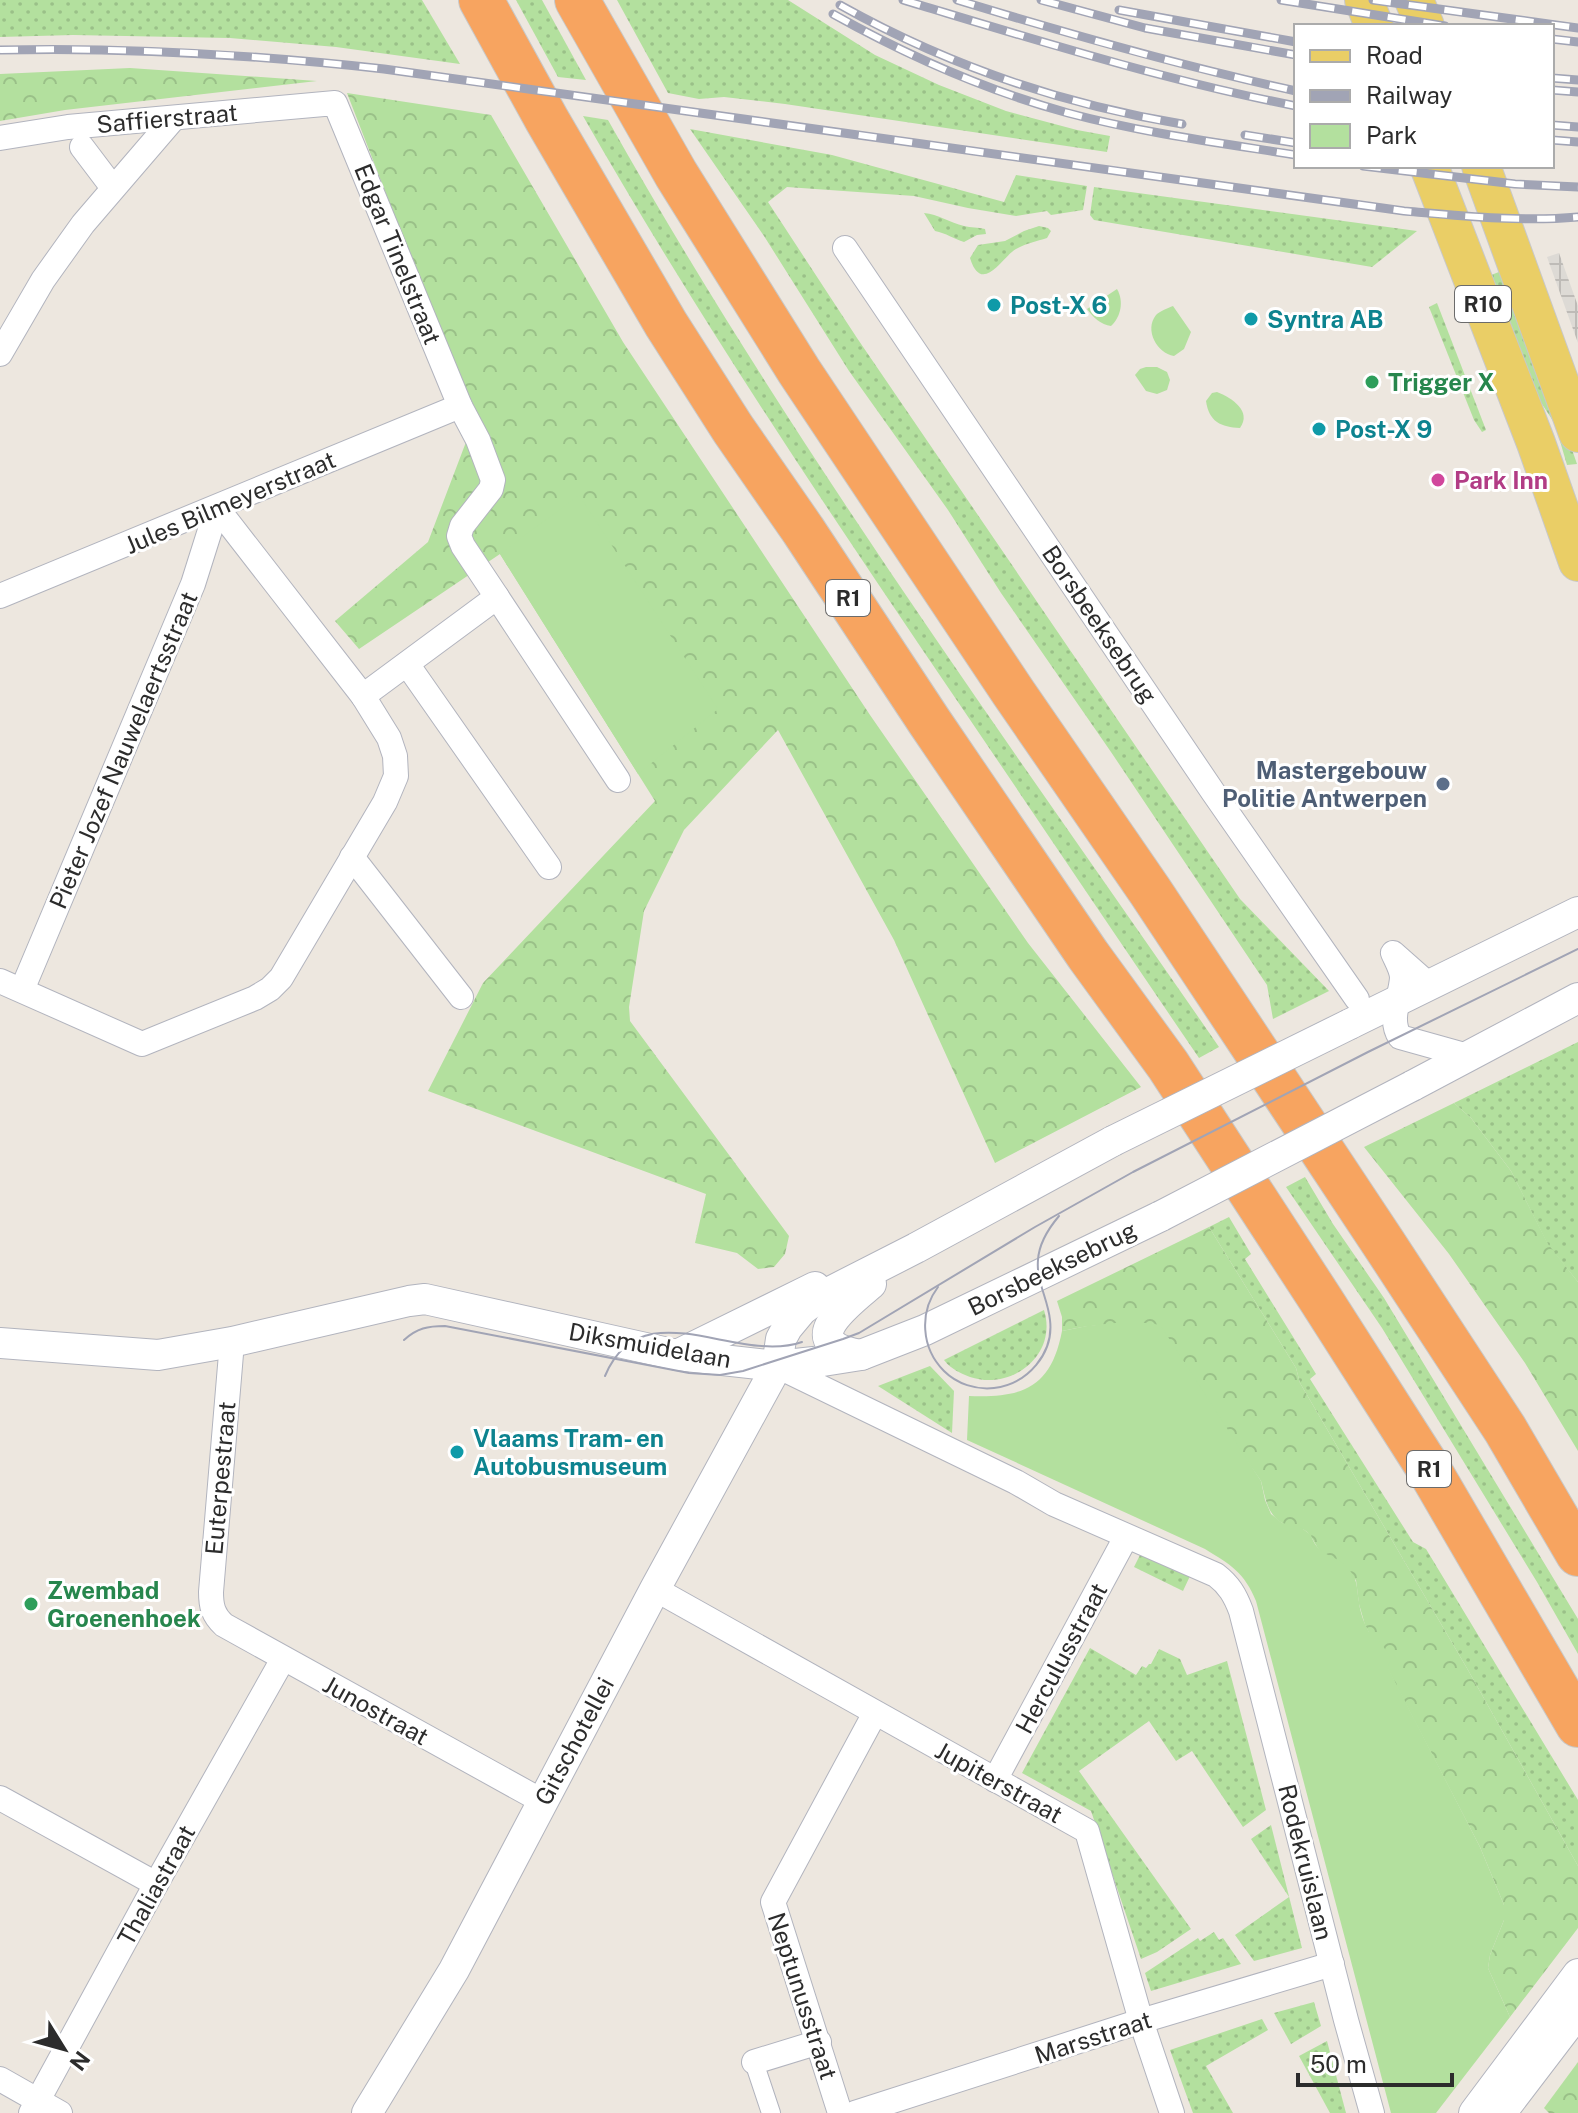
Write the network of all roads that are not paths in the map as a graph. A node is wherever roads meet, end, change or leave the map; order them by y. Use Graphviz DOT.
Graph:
graph roads {
  1 [pos="481,0"];
  2 [pos="577,0"];
  3 [pos="1364,0"];
  4 [pos="1414,0"];
  5 [pos="1373,24"];
  6 [pos="1424,24"];
  7 [pos="335,103"];
  8 [pos="174,118"];
  9 [pos="0,138"];
  10 [pos="82,147"];
  11 [pos="1430,168"];
  12 [pos="1482,168"];
  13 [pos="113,188"];
  14 [pos="845,248"];
  15 [pos="0,354"];
  16 [pos="460,406"];
  17 [pos="1578,433"];
  18 [pos="217,508"];
  19 [pos="1578,562"];
  20 [pos="0,596"];
  21 [pos="497,597"];
  22 [pos="407,664"];
  23 [pos="363,696"];
  24 [pos="618,780"];
  25 [pos="352,857"];
  26 [pos="549,867"];
  27 [pos="1578,912"];
  28 [pos="1428,984"];
  29 [pos="11,986"];
  30 [pos="461,997"];
  31 [pos="1578,998"];
  32 [pos="1395,1001"];
  33 [pos="1353,1011"];
  34 [pos="1468,1056"];
  35 [pos="905,1254"];
  36 [pos="232,1342"];
  37 [pos="0,1343"];
  38 [pos="677,1355"];
  39 [pos="861,1355"];
  40 [pos="777,1366"];
  41 [pos="1126,1537"];
  42 [pos="1578,1554"];
  43 [pos="655,1589"];
  44 [pos="1241,1611"];
  45 [pos="214,1613"];
  46 [pos="283,1659"];
  47 [pos="875,1713"];
  48 [pos="1578,1725"];
  49 [pos="995,1780"];
  50 [pos="0,1798"];
  51 [pos="542,1801"];
  52 [pos="156,1884"];
  53 [pos="1332,1964"];
  54 [pos="1578,1974"];
  55 [pos="1578,2012"];
  56 [pos="1141,2021"];
  57 [pos="819,2042"];
  58 [pos="754,2062"];
  59 [pos="0,2079"];
  60 [pos="35,2107"];
  61 [pos="60,2113"];
  62 [pos="367,2113"];
  63 [pos="771,2113"];
  64 [pos="840,2113"];
  65 [pos="855,2113"];
  66 [pos="1172,2113"];
  67 [pos="1372,2113"];
  68 [pos="1474,2113"];
  69 [pos="1501,2113"];
  1 -- 48 [label="highway, R1"];
  2 -- 42 [label="highway"];
  3 -- 5 [label="main road"];
  4 -- 6 [label="main road"];
  7 -- 8 [label="street, Saffierstraat"];
  7 -- 16 [label="street, Edgar Tinelstraat"];
  8 -- 9 [label="street, Saffierstraat"];
  8 -- 13 [label="street"];
  10 -- 13 [label="street"];
  11 -- 19 [label="main road, R10"];
  12 -- 17 [label="main road, R10"];
  13 -- 15 [label="street"];
  14 -- 33 [label="street, Borsbeeksebrug"];
  16 -- 18 [label="street, Jules Bilmeyerstraat"];
  16 -- 21 [label="street, Edgar Tinelstraat"];
  18 -- 20 [label="street, Jules Bilmeyerstraat"];
  18 -- 23 [label="street"];
  18 -- 29 [label="street, Pieter Jozef Nauwelaertsstraat"];
  21 -- 22 [label="street"];
  21 -- 24 [label="street"];
  22 -- 23 [label="street"];
  22 -- 26 [label="street"];
  23 -- 25 [label="street"];
  25 -- 29 [label="street"];
  25 -- 30 [label="street"];
  27 -- 28 [label="street"];
  28 -- 32 [label="street"];
  28 -- 32 [label="street"];
  31 -- 34 [label="street, Borsbeeksebrug"];
  32 -- 33 [label="street"];
  32 -- 34 [label="street"];
  33 -- 35 [label="street, bridge"];
  34 -- 39 [label="street, Borsbeeksebrug, bridge"];
  35 -- 38 [label="street"];
  35 -- 39 [label="street"];
  35 -- 40 [label="street"];
  36 -- 37 [label="street, Diksmuidelaan"];
  36 -- 38 [label="street, Diksmuidelaan"];
  36 -- 45 [label="street, Euterpestraat"];
  38 -- 40 [label="street, Diksmuidelaan"];
  39 -- 40 [label="street, Borsbeeksebrug"];
  40 -- 41 [label="street, Diksmuidelaan"];
  40 -- 43 [label="street, Gitschotellei"];
  41 -- 44 [label="street, Diksmuidelaan"];
  41 -- 49 [label="street, Herculusstraat"];
  43 -- 47 [label="street, Jupiterstraat"];
  43 -- 51 [label="street, Gitschotellei"];
  44 -- 53 [label="street, Rodekruislaan"];
  45 -- 46 [label="street, Junostraat"];
  46 -- 51 [label="street, Junostraat"];
  46 -- 52 [label="street, Thaliastraat"];
  47 -- 49 [label="street, Jupiterstraat"];
  47 -- 57 [label="street, Neptunusstraat"];
  49 -- 56 [label="street, Jupiterstraat"];
  50 -- 52 [label="street"];
  51 -- 62 [label="street, Gitschotellei"];
  52 -- 60 [label="street, Thaliastraat"];
  53 -- 56 [label="street, Marsstraat"];
  53 -- 67 [label="street, Rodekruislaan"];
  54 -- 68 [label="street"];
  55 -- 69 [label="street"];
  56 -- 65 [label="street, Marsstraat"];
  56 -- 66 [label="street, Jupiterstraat"];
  57 -- 58 [label="street"];
  57 -- 64 [label="street, Neptunusstraat"];
  58 -- 63 [label="street"];
  59 -- 60 [label="street"];
  60 -- 61 [label="street"];
}
